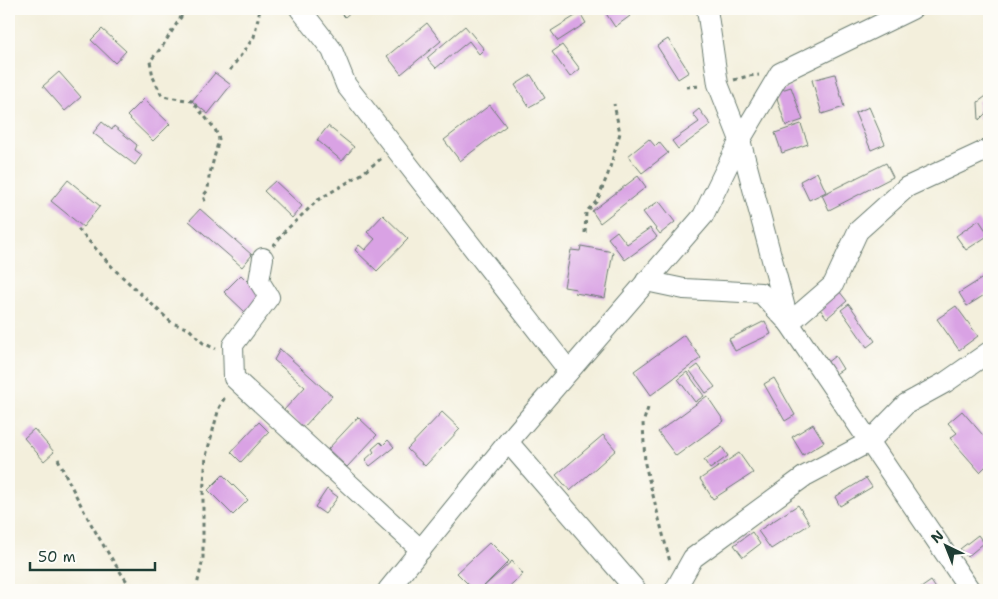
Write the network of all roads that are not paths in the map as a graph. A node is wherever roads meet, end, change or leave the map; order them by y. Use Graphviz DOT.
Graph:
graph roads {
  1 [pos="300,9"];
  2 [pos="707,9"];
  3 [pos="912,9"];
  4 [pos="740,140"];
  5 [pos="989,150"];
  6 [pos="263,258"];
  7 [pos="646,281"];
  8 [pos="789,323"];
  9 [pos="989,352"];
  10 [pos="570,371"];
  11 [pos="508,442"];
  12 [pos="869,442"];
  13 [pos="421,550"];
  14 [pos="675,588"];
  15 [pos="388,590"];
  16 [pos="636,590"];
  17 [pos="970,590"];
  1 -- 10 [label="street"];
  2 -- 4 [label="street"];
  3 -- 4 [label="street"];
  4 -- 7 [label="street"];
  4 -- 8 [label="street"];
  5 -- 8 [label="street"];
  6 -- 13 [label="street"];
  7 -- 8 [label="street"];
  7 -- 10 [label="street"];
  8 -- 12 [label="street"];
  9 -- 12 [label="street"];
  10 -- 11 [label="street"];
  11 -- 13 [label="street"];
  11 -- 16 [label="street"];
  12 -- 14 [label="street"];
  12 -- 17 [label="street"];
  13 -- 15 [label="street"];
}
